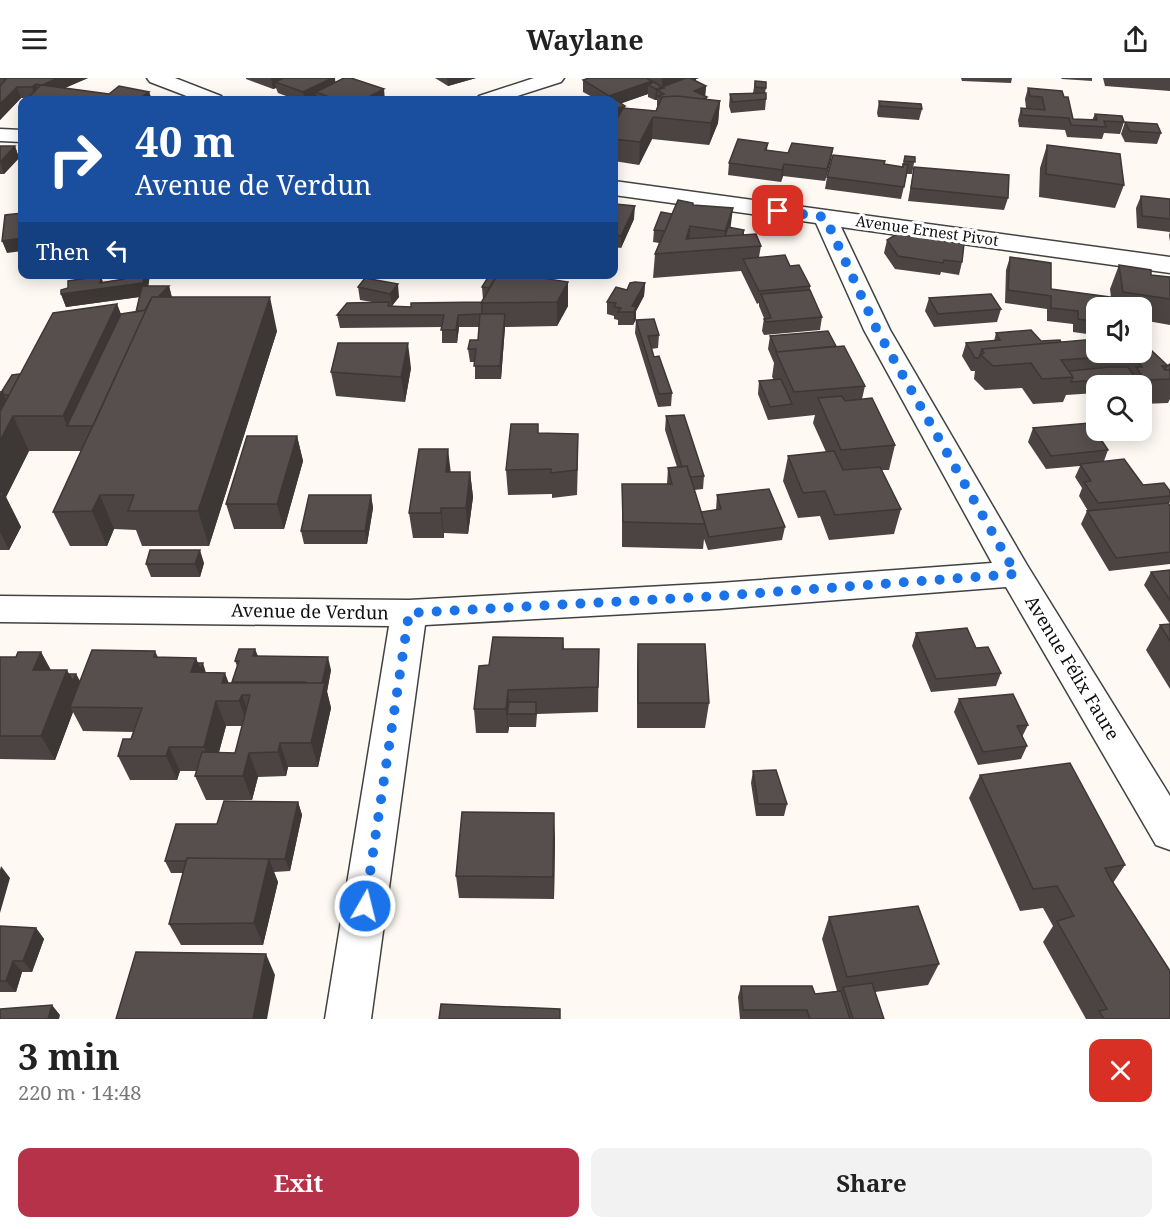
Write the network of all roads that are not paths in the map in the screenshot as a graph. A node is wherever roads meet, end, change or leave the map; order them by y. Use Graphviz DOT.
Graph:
graph roads {
  1 [pos="157,78"];
  2 [pos="554,78"];
  3 [pos="204,96"];
  4 [pos="498,96"];
  5 [pos="0,135"];
  6 [pos="18,136"];
  7 [pos="618,189"];
  8 [pos="825,217"];
  9 [pos="1170,265"];
  10 [pos="1016,574"];
  11 [pos="0,609"];
  12 [pos="409,613"];
  13 [pos="1170,832"];
  14 [pos="348,1019"];
  1 -- 3 [label="street"];
  2 -- 4 [label="street"];
  5 -- 6 [label="street"];
  7 -- 8 [label="street, Avenue Ernest Pivot"];
  8 -- 9 [label="street, Avenue Ernest Pivot"];
  8 -- 10 [label="street, Avenue Félix Faure"];
  10 -- 12 [label="street, Avenue de Verdun"];
  10 -- 13 [label="street, Avenue Félix Faure"];
  11 -- 12 [label="street, Avenue de Verdun"];
  12 -- 14 [label="street"];
}
